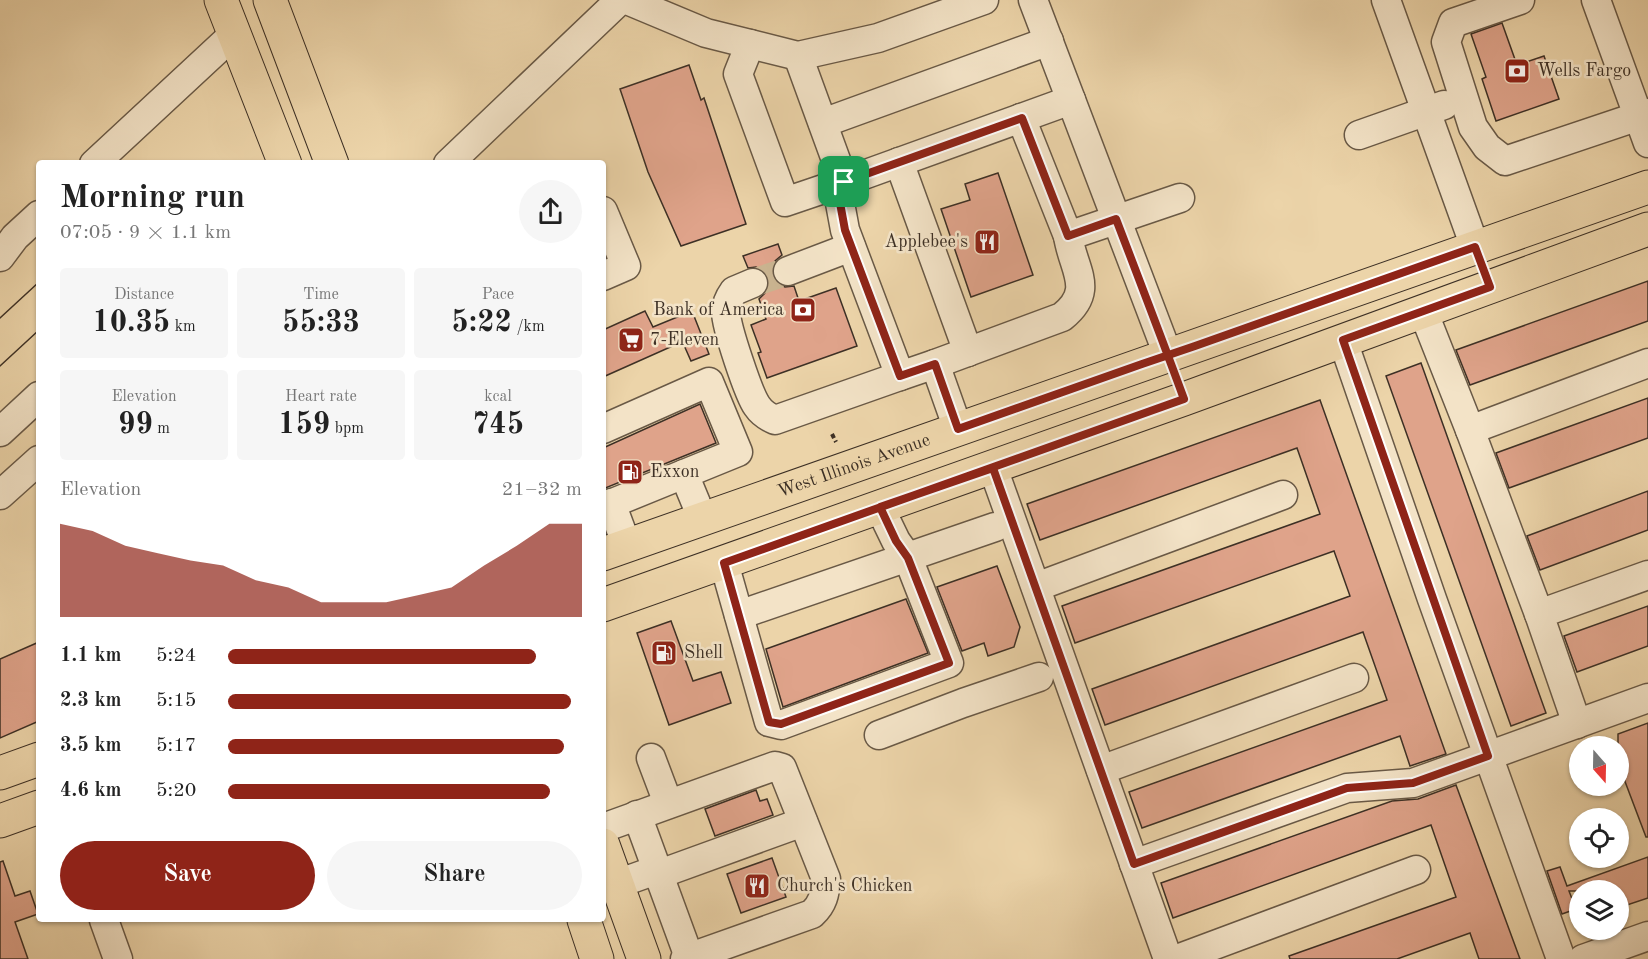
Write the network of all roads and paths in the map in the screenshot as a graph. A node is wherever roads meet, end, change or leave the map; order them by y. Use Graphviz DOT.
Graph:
graph roads {
  1 [pos="221,0"];
  2 [pos="270,0"];
  3 [pos="620,0"];
  4 [pos="627,0"];
  5 [pos="984,0"];
  6 [pos="1033,0"];
  7 [pos="1386,0"];
  8 [pos="1520,0"];
  9 [pos="1596,0"];
  10 [pos="234,34"];
  11 [pos="1049,41"];
  12 [pos="750,44"];
  13 [pos="798,56"];
  14 [pos="1463,98"];
  15 [pos="1071,100"];
  16 [pos="1426,112"];
  17 [pos="1643,115"];
  18 [pos="1022,118"];
  19 [pos="823,123"];
  20 [pos="1359,135"];
  21 [pos="1648,143"];
  22 [pos="98,160"];
  23 [pos="283,160"];
  24 [pos="331,160"];
  25 [pos="452,160"];
  26 [pos="899,162"];
  27 [pos="844,182"];
  28 [pos="1648,187"];
  29 [pos="1180,198"];
  30 [pos="36,218"];
  31 [pos="606,218"];
  32 [pos="1116,219"];
  33 [pos="1648,229"];
  34 [pos="1068,236"];
  35 [pos="36,245"];
  36 [pos="851,247"];
  37 [pos="1475,247"];
  38 [pos="0,259"];
  39 [pos="788,271"];
  40 [pos="606,275"];
  41 [pos="753,283"];
  42 [pos="1490,287"];
  43 [pos="1423,311"];
  44 [pos="1343,340"];
  45 [pos="968,352"];
  46 [pos="1168,355"];
  47 [pos="1648,363"];
  48 [pos="935,364"];
  49 [pos="900,376"];
  50 [pos="36,399"];
  51 [pos="1184,399"];
  52 [pos="606,428"];
  53 [pos="958,429"];
  54 [pos="1470,430"];
  55 [pos="0,432"];
  56 [pos="36,463"];
  57 [pos="993,468"];
  58 [pos="684,474"];
  59 [pos="0,495"];
  60 [pos="1283,495"];
  61 [pos="607,505"];
  62 [pos="880,507"];
  63 [pos="703,520"];
  64 [pos="1002,520"];
  65 [pos="615,550"];
  66 [pos="908,558"];
  67 [pos="724,563"];
  68 [pos="1648,575"];
  69 [pos="1036,587"];
  70 [pos="606,604"];
  71 [pos="1539,614"];
  72 [pos="739,615"];
  73 [pos="949,663"];
  74 [pos="1039,677"];
  75 [pos="1354,678"];
  76 [pos="1648,698"];
  77 [pos="963,703"];
  78 [pos="1577,724"];
  79 [pos="879,735"];
  80 [pos="1488,756"];
  81 [pos="651,758"];
  82 [pos="36,760"];
  83 [pos="1101,770"];
  84 [pos="0,773"];
  85 [pos="668,803"];
  86 [pos="36,808"];
  87 [pos="637,815"];
  88 [pos="0,821"];
  89 [pos="803,822"];
  90 [pos="606,827"];
  91 [pos="606,853"];
  92 [pos="1134,864"];
  93 [pos="1416,870"];
  94 [pos="658,872"];
  95 [pos="617,884"];
  96 [pos="673,912"];
  97 [pos="105,922"];
  98 [pos="585,922"];
  99 [pos="632,927"];
  100 [pos="1648,936"];
  101 [pos="687,958"];
  102 [pos="118,959"];
  103 [pos="597,959"];
  104 [pos="644,959"];
  105 [pos="1168,959"];
  106 [pos="1177,959"];
  107 [pos="1561,959"];
  108 [pos="1583,959"];
  1 -- 10 [label="main road"];
  2 -- 24 [label="main road"];
  3 -- 25 [label="lane"];
  4 -- 12 [label="lane"];
  5 -- 13 [label="lane"];
  6 -- 11 [label="lane"];
  7 -- 16 [label="lane"];
  8 -- 14 [label="lane"];
  9 -- 17 [label="lane"];
  10 -- 22 [label="lane"];
  10 -- 23 [label="main road"];
  11 -- 15 [label="lane"];
  11 -- 19 [label="lane"];
  12 -- 13 [label="lane"];
  12 -- 27 [label="lane"];
  13 -- 19 [label="lane"];
  14 -- 16 [label="lane"];
  14 -- 17 [label="lane"];
  15 -- 18 [label="lane"];
  15 -- 32 [label="lane"];
  16 -- 20 [label="lane"];
  16 -- 37 [label="lane"];
  17 -- 21 [label="lane"];
  18 -- 26 [label="lane"];
  18 -- 34 [label="lane"];
  19 -- 27 [label="lane"];
  26 -- 27 [label="lane"];
  26 -- 45 [label="lane"];
  27 -- 36 [label="lane"];
  28 -- 37 [label="main road, West Illinois Avenue"];
  29 -- 32 [label="lane"];
  30 -- 38 [label="lane"];
  31 -- 40 [label="lane"];
  32 -- 34 [label="lane"];
  32 -- 46 [label="lane"];
  33 -- 42 [label="main road"];
  34 -- 45 [label="lane"];
  35 -- 38 [label="lane"];
  36 -- 39 [label="lane"];
  36 -- 49 [label="lane"];
  37 -- 42 [label="main road"];
  37 -- 46 [label="main road, West Illinois Avenue"];
  41 -- 49 [label="lane"];
  42 -- 43 [label="main road"];
  43 -- 44 [label="main road"];
  43 -- 54 [label="lane"];
  44 -- 51 [label="main road"];
  44 -- 80 [label="lane"];
  45 -- 48 [label="lane"];
  46 -- 51 [label="main road"];
  46 -- 53 [label="main road, West Illinois Avenue"];
  47 -- 54 [label="lane"];
  48 -- 49 [label="lane"];
  48 -- 53 [label="lane"];
  50 -- 55 [label="lane"];
  51 -- 57 [label="main road"];
  52 -- 58 [label="lane"];
  53 -- 63 [label="main road, West Illinois Avenue"];
  54 -- 71 [label="lane"];
  56 -- 59 [label="lane"];
  57 -- 62 [label="main road"];
  57 -- 64 [label="lane"];
  58 -- 61 [label="lane"];
  58 -- 63 [label="lane"];
  60 -- 69 [label="lane"];
  61 -- 65 [label="lane"];
  62 -- 66 [label="lane"];
  62 -- 67 [label="main road"];
  63 -- 65 [label="main road, West Illinois Avenue"];
  64 -- 66 [label="lane"];
  64 -- 69 [label="lane"];
  66 -- 72 [label="lane"];
  66 -- 73 [label="lane"];
  67 -- 70 [label="main road"];
  67 -- 72 [label="lane"];
  68 -- 71 [label="lane"];
  69 -- 83 [label="lane"];
  71 -- 78 [label="lane"];
  72 -- 73 [label="lane"];
  73 -- 77 [label="lane"];
  74 -- 77 [label="lane"];
  75 -- 83 [label="lane"];
  76 -- 78 [label="lane"];
  77 -- 79 [label="lane"];
  78 -- 80 [label="lane"];
  80 -- 92 [label="lane"];
  80 -- 107 [label="lane"];
  81 -- 85 [label="lane"];
  82 -- 84 [label="main road"];
  83 -- 92 [label="lane"];
  85 -- 87 [label="lane"];
  85 -- 89 [label="lane"];
  86 -- 88 [label="main road"];
  87 -- 90 [label="lane"];
  87 -- 94 [label="lane"];
  89 -- 94 [label="lane"];
  89 -- 101 [label="lane"];
  91 -- 95 [label="main road"];
  92 -- 105 [label="lane"];
  93 -- 106 [label="lane"];
  94 -- 95 [label="lane"];
  94 -- 96 [label="lane"];
  95 -- 99 [label="main road"];
  96 -- 99 [label="lane"];
  96 -- 101 [label="lane"];
  97 -- 102 [label="lane"];
  98 -- 103 [label="main road"];
  99 -- 104 [label="main road"];
  100 -- 108 [label="lane"];
}
